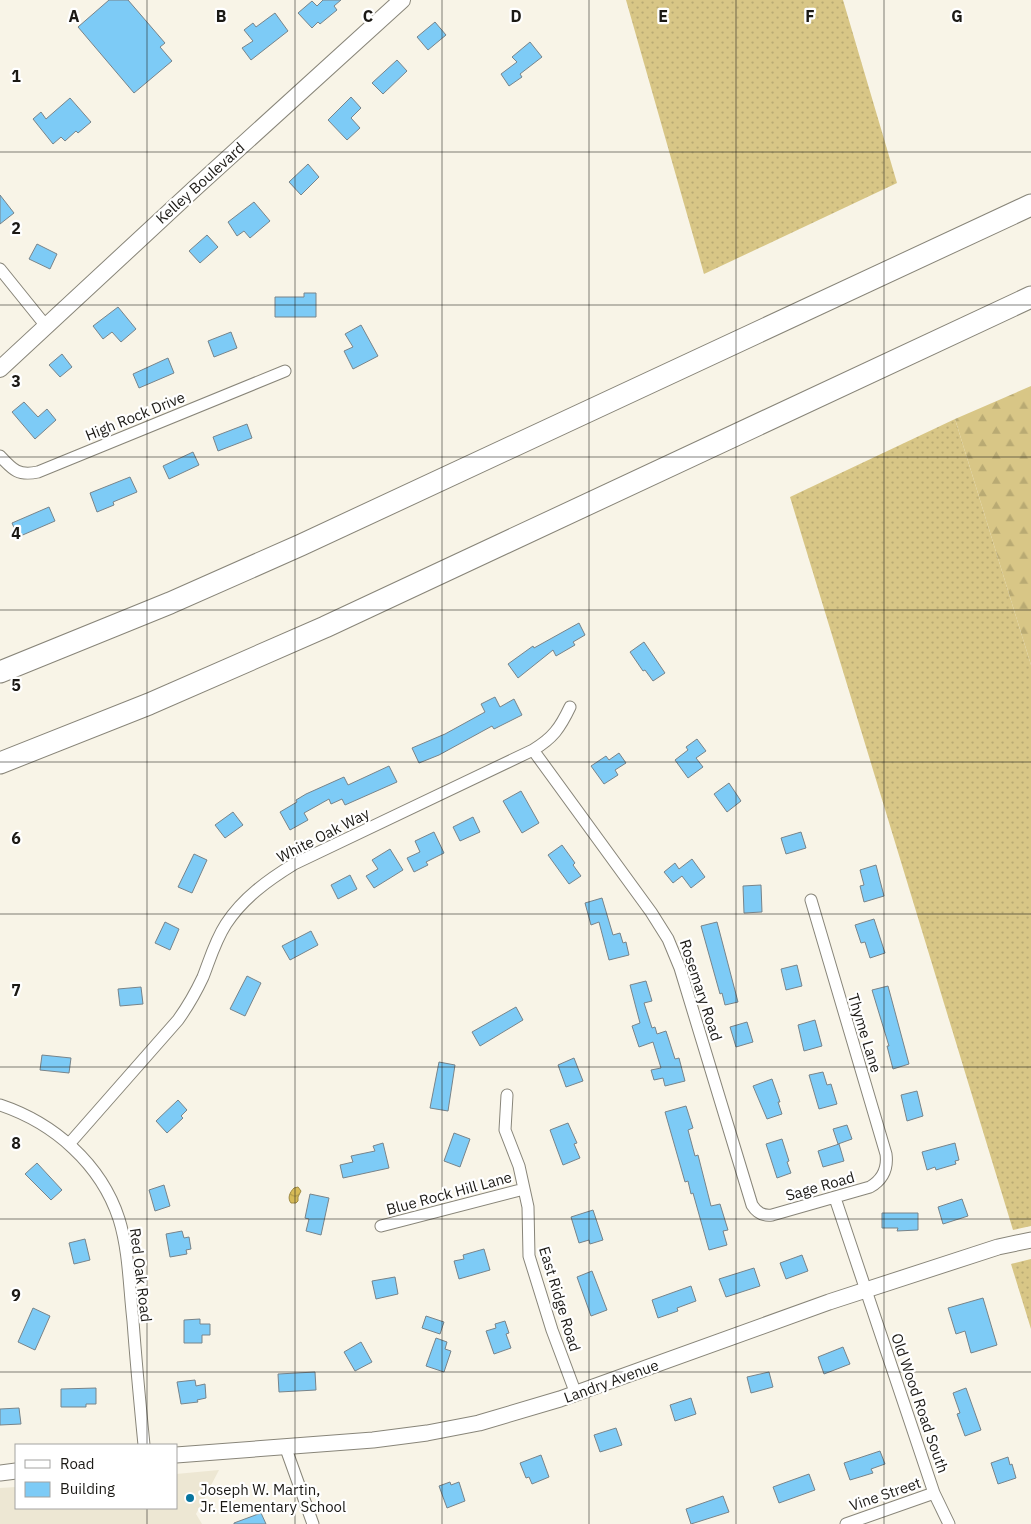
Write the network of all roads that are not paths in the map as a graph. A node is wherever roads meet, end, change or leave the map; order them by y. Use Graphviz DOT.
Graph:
graph roads {
  1 [pos="402,0"];
  2 [pos="1031,205"];
  3 [pos="0,269"];
  4 [pos="1031,297"];
  5 [pos="46,326"];
  6 [pos="0,368"];
  7 [pos="285,371"];
  8 [pos="0,456"];
  9 [pos="0,672"];
  10 [pos="570,707"];
  11 [pos="533,750"];
  12 [pos="0,763"];
  13 [pos="810,900"];
  14 [pos="507,1095"];
  15 [pos="0,1105"];
  16 [pos="69,1144"];
  17 [pos="884,1174"];
  18 [pos="524,1189"];
  19 [pos="835,1198"];
  20 [pos="759,1212"];
  21 [pos="381,1226"];
  22 [pos="1031,1240"];
  23 [pos="866,1291"];
  24 [pos="576,1394"];
  25 [pos="144,1444"];
  26 [pos="284,1446"];
  27 [pos="178,1455"];
  28 [pos="15,1471"];
  29 [pos="0,1473"];
  30 [pos="934,1493"];
  31 [pos="313,1524"];
  32 [pos="846,1524"];
  33 [pos="949,1524"];
  1 -- 5 [label="main road, Kelley Boulevard"];
  2 -- 9 [label="highway"];
  3 -- 5 [label="street"];
  4 -- 12 [label="highway"];
  5 -- 6 [label="main road, Kelley Boulevard"];
  7 -- 8 [label="street, High Rock Drive"];
  10 -- 11 [label="street, White Oak Way"];
  11 -- 16 [label="street, White Oak Way"];
  11 -- 20 [label="street, Rosemary Road"];
  13 -- 17 [label="street, Thyme Lane"];
  14 -- 18 [label="street, East Ridge Road"];
  15 -- 16 [label="street, Red Oak Road"];
  16 -- 25 [label="street, Red Oak Road"];
  17 -- 19 [label="street, Sage Road"];
  18 -- 21 [label="street, Blue Rock Hill Lane"];
  18 -- 24 [label="street, East Ridge Road"];
  19 -- 20 [label="street, Sage Road"];
  19 -- 23 [label="street, Old Wood Road South"];
  22 -- 23 [label="street, Landry Avenue"];
  23 -- 24 [label="street, Landry Avenue"];
  23 -- 30 [label="street, Old Wood Road South"];
  24 -- 26 [label="street, Landry Avenue"];
  26 -- 27 [label="street, Landry Avenue"];
  26 -- 31 [label="street"];
  28 -- 29 [label="street"];
  30 -- 32 [label="street, Vine Street"];
  30 -- 33 [label="street, Old Wood Road South"];
}
